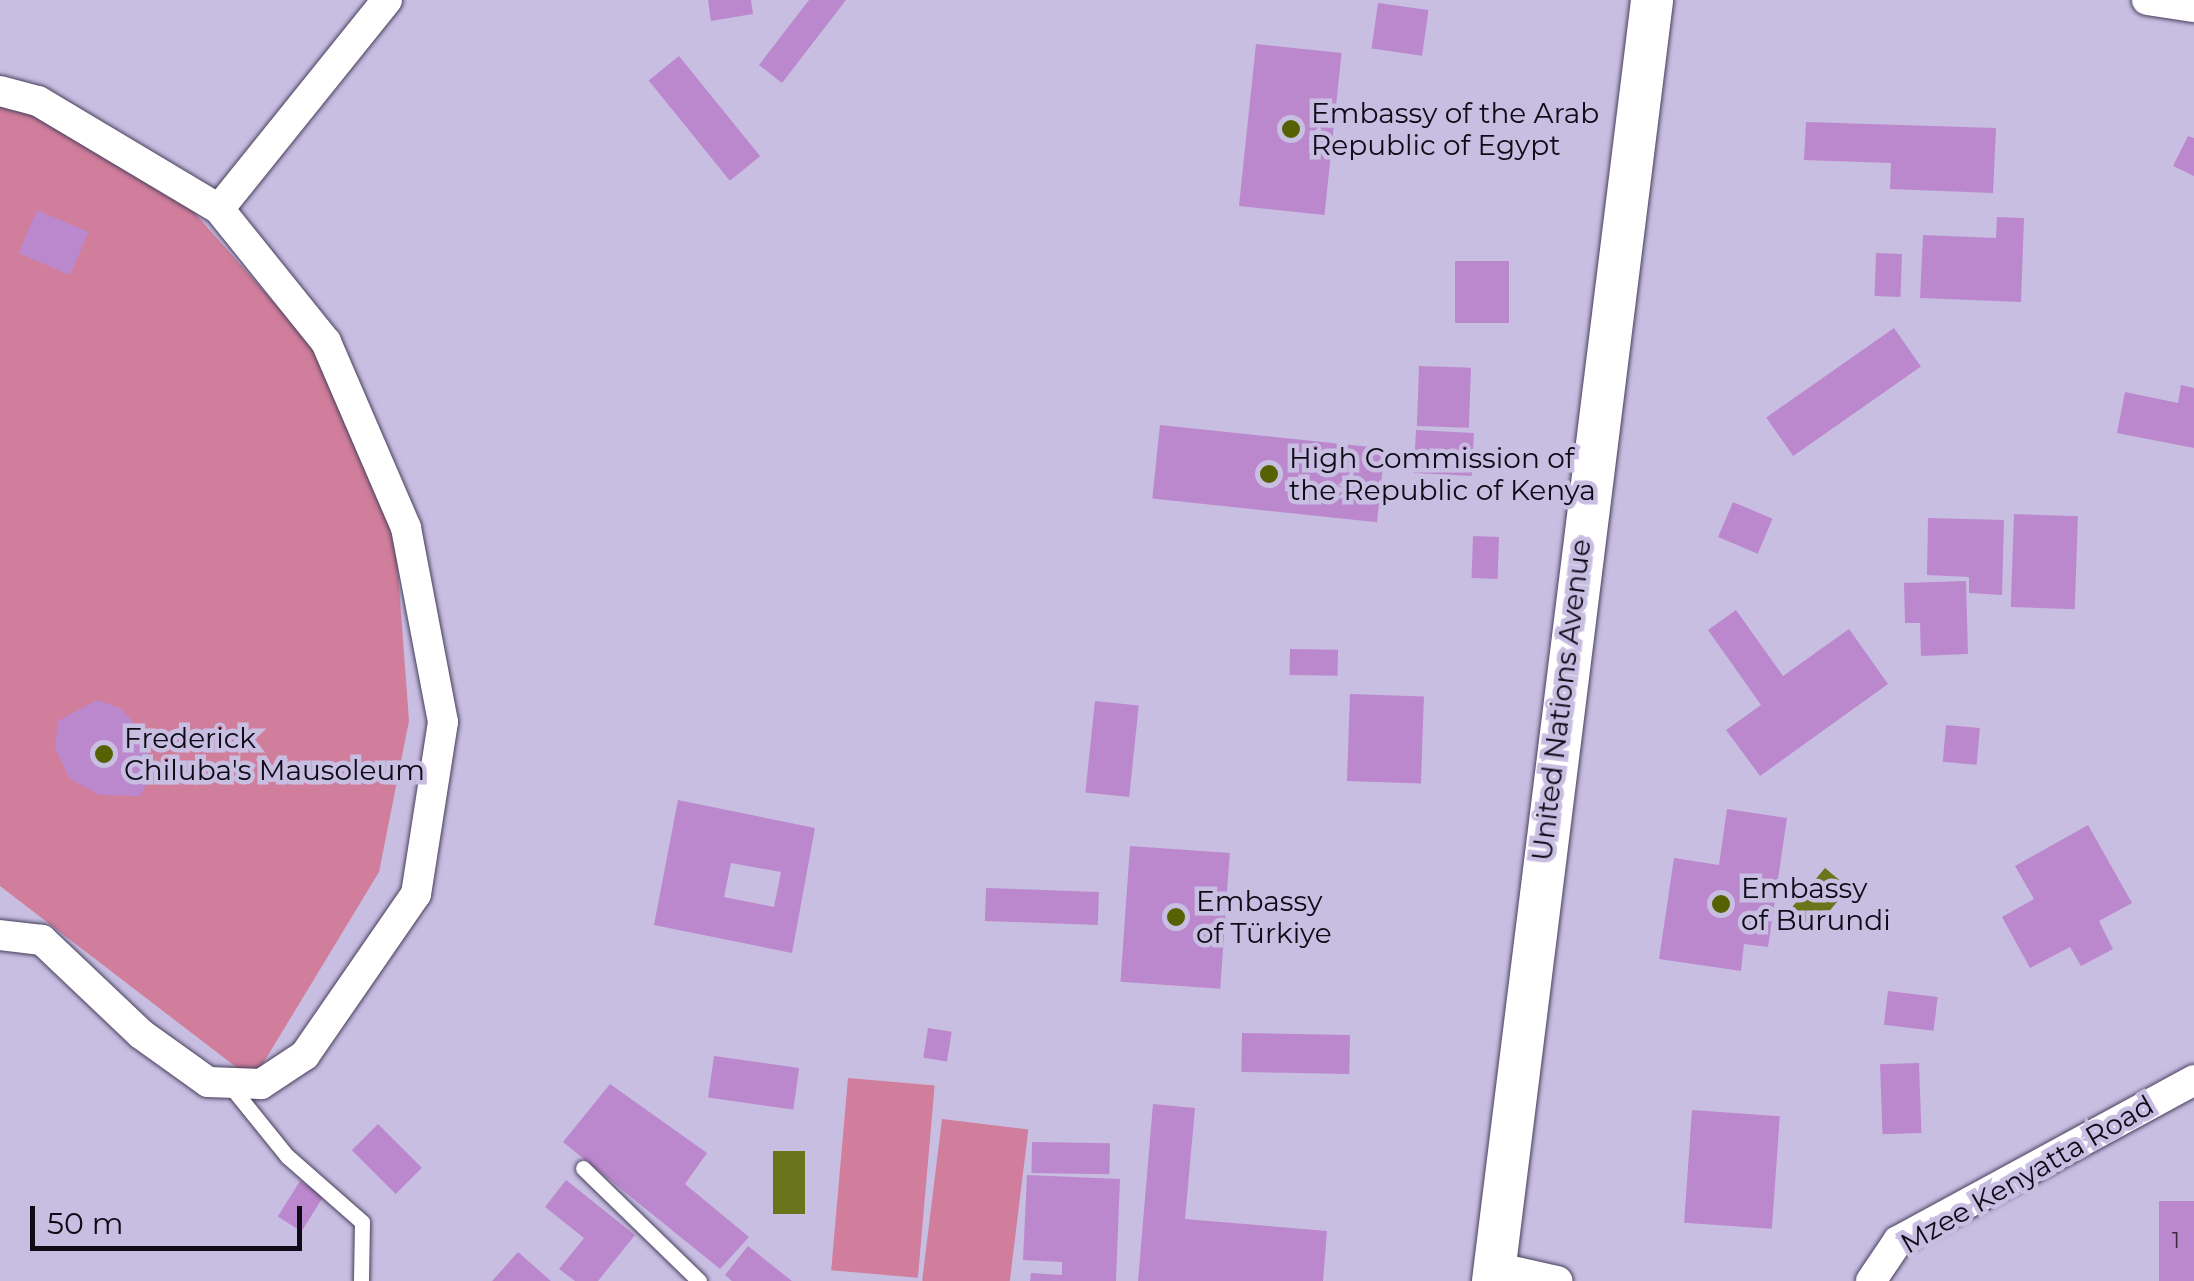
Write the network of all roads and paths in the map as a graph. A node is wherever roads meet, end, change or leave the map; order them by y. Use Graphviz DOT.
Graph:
graph roads {
  1 [pos="387,0"];
  2 [pos="1652,0"];
  3 [pos="2147,0"];
  4 [pos="2194,7"];
  5 [pos="0,91"];
  6 [pos="219,209"];
  7 [pos="0,934"];
  8 [pos="2194,1080"];
  9 [pos="228,1083"];
  10 [pos="583,1168"];
  11 [pos="1494,1274"];
  12 [pos="361,1281"];
  13 [pos="700,1281"];
  14 [pos="1556,1281"];
  15 [pos="1871,1281"];
  1 -- 6 [label="street"];
  2 -- 11 [label="main road, United Nations Avenue"];
  3 -- 4 [label="street"];
  5 -- 6 [label="street"];
  6 -- 9 [label="street"];
  7 -- 9 [label="street"];
  8 -- 15 [label="street, Mzee Kenyatta Road"];
  9 -- 12 [label="lane"];
  10 -- 13 [label="lane"];
  11 -- 14 [label="street"];
}
